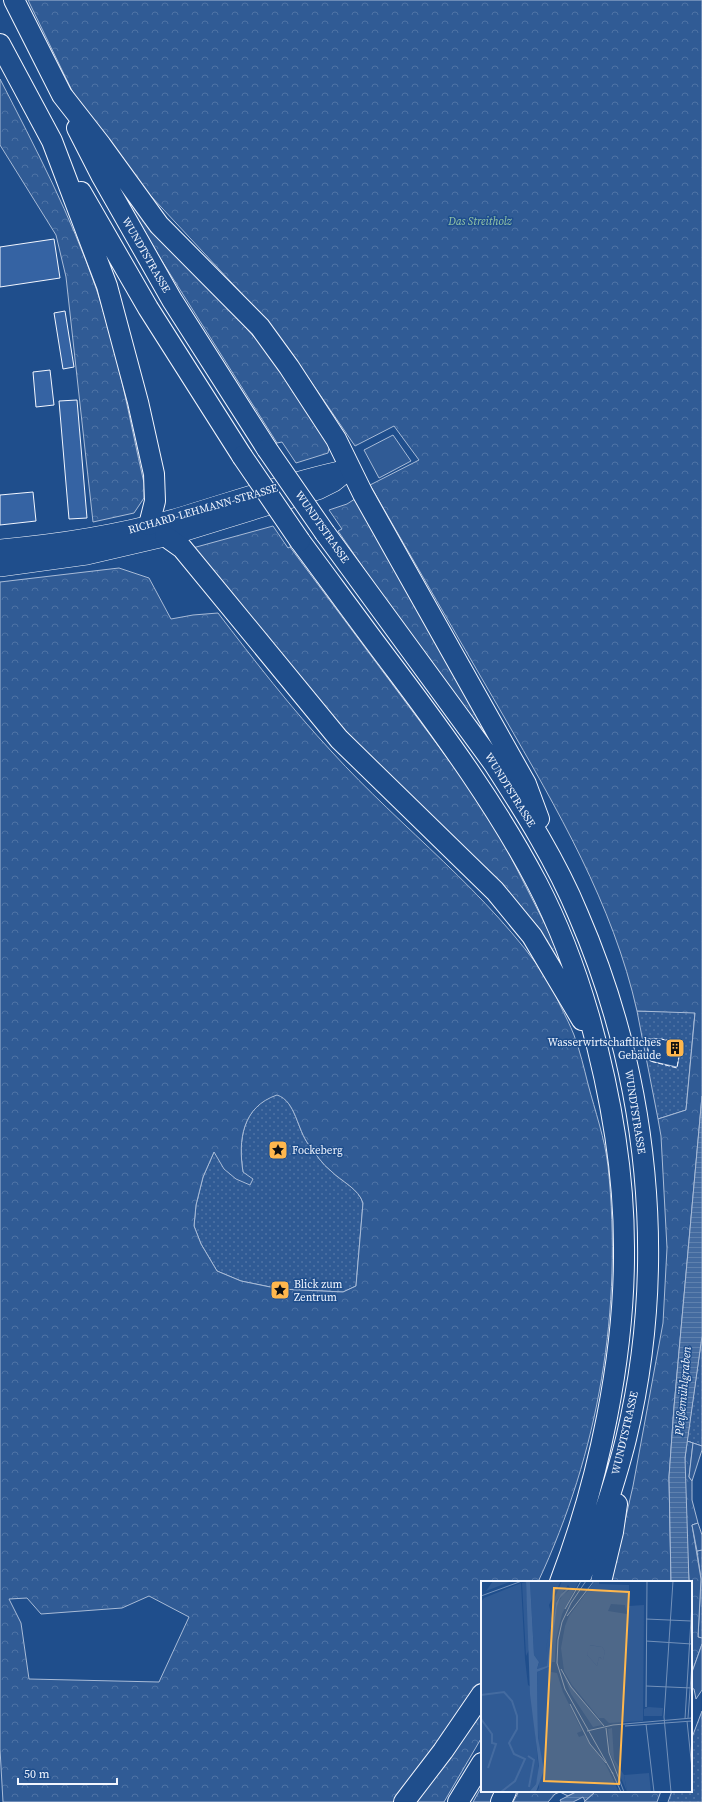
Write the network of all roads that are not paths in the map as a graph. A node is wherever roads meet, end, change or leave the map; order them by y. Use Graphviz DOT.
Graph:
graph roads {
  1 [pos="14,0"];
  2 [pos="0,44"];
  3 [pos="62,95"];
  4 [pos="52,141"];
  5 [pos="350,468"];
  6 [pos="149,525"];
  7 [pos="165,536"];
  8 [pos="0,550"];
  9 [pos="0,567"];
  10 [pos="555,866"];
  11 [pos="599,1051"];
  12 [pos="626,1438"];
  13 [pos="573,1547"];
  14 [pos="553,1581"];
  15 [pos="560,1581"];
  16 [pos="579,1581"];
  17 [pos="601,1581"];
  18 [pos="481,1695"];
  19 [pos="479,1766"];
  20 [pos="505,1792"];
  21 [pos="404,1802"];
  22 [pos="458,1802"];
  23 [pos="500,1802"];
  1 -- 3 [label="highway"];
  2 -- 4 [label="highway"];
  3 -- 5 [label="highway"];
  3 -- 10 [label="highway, WUNDTSTRASSE, bridge"];
  4 -- 6 [label="highway"];
  4 -- 11 [label="highway, WUNDTSTRASSE, bridge"];
  5 -- 6 [label="main road, RICHARD-LEHMANN-STRASSE"];
  5 -- 7 [label="main road, RICHARD-LEHMANN-STRASSE"];
  5 -- 10 [label="highway"];
  6 -- 8 [label="main road, RICHARD-LEHMANN-STRASSE"];
  7 -- 9 [label="main road, RICHARD-LEHMANN-STRASSE"];
  7 -- 11 [label="highway"];
  10 -- 12 [label="highway, WUNDTSTRASSE"];
  11 -- 13 [label="highway, WUNDTSTRASSE"];
  12 -- 16 [label="highway, WUNDTSTRASSE"];
  12 -- 17 [label="highway"];
  13 -- 14 [label="highway"];
  13 -- 15 [label="highway, WUNDTSTRASSE"];
  18 -- 21 [label="highway"];
  19 -- 22 [label="highway"];
  20 -- 23 [label="highway"];
}
